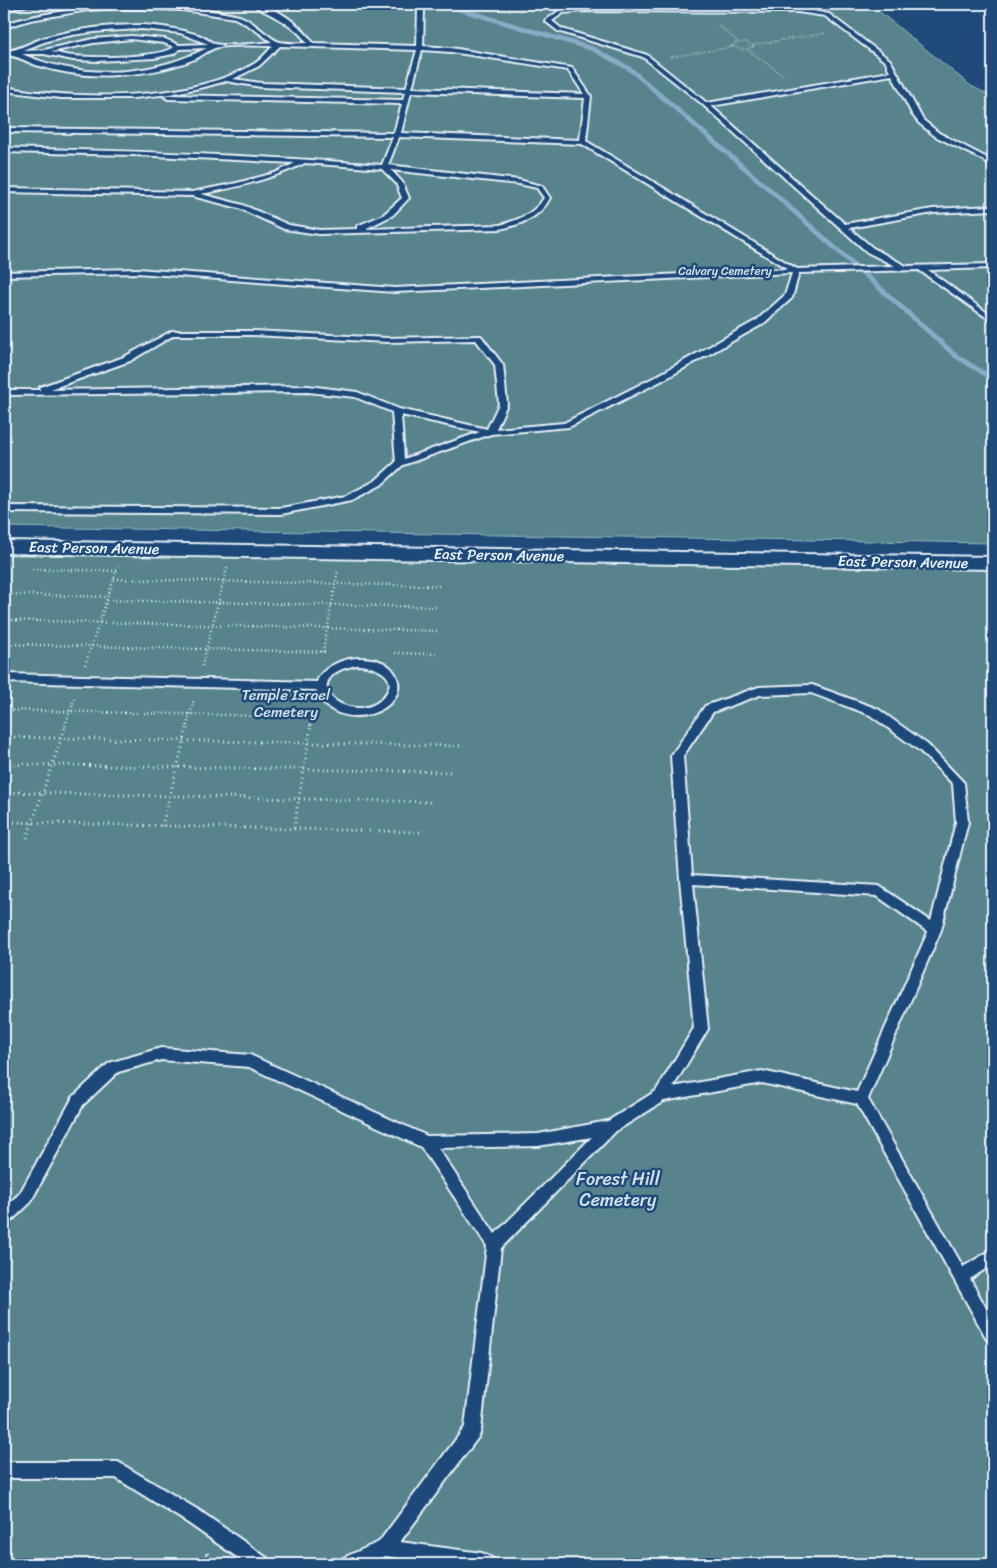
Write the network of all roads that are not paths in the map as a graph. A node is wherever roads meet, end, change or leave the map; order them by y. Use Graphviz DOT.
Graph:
graph roads {
  1 [pos="29,4"];
  2 [pos="255,4"];
  3 [pos="403,4"];
  4 [pos="4,9"];
  5 [pos="4,26"];
  6 [pos="278,44"];
  7 [pos="215,46"];
  8 [pos="312,46"];
  9 [pos="178,47"];
  10 [pos="420,48"];
  11 [pos="14,52"];
  12 [pos="44,52"];
  13 [pos="4,53"];
  14 [pos="894,73"];
  15 [pos="227,80"];
  16 [pos="410,88"];
  17 [pos="4,89"];
  18 [pos="139,96"];
  19 [pos="588,96"];
  20 [pos="406,102"];
  21 [pos="706,105"];
  22 [pos="4,130"];
  23 [pos="397,135"];
  24 [pos="583,142"];
  25 [pos="4,150"];
  26 [pos="305,161"];
  27 [pos="993,166"];
  28 [pos="384,167"];
  29 [pos="4,190"];
  30 [pos="192,194"];
  31 [pos="993,208"];
  32 [pos="843,227"];
  33 [pos="352,231"];
  34 [pos="993,266"];
  35 [pos="918,267"];
  36 [pos="904,268"];
  37 [pos="796,271"];
  38 [pos="4,274"];
  39 [pos="993,320"];
  40 [pos="4,392"];
  41 [pos="35,392"];
  42 [pos="396,412"];
  43 [pos="490,432"];
  44 [pos="400,462"];
  45 [pos="4,509"];
  46 [pos="4,547"];
  47 [pos="993,563"];
  48 [pos="4,678"];
  49 [pos="319,686"];
  50 [pos="686,880"];
  51 [pos="935,930"];
  52 [pos="661,1094"];
  53 [pos="861,1099"];
  54 [pos="612,1127"];
  55 [pos="426,1142"];
  56 [pos="4,1218"];
  57 [pos="494,1245"];
  58 [pos="993,1256"];
  59 [pos="960,1277"];
  60 [pos="993,1336"];
  61 [pos="4,1470"];
  62 [pos="385,1548"];
  63 [pos="261,1564"];
  64 [pos="349,1564"];
  65 [pos="486,1564"];
  1 -- 4 [label="lane"];
  2 -- 8 [label="lane"];
  3 -- 10 [label="lane"];
  5 -- 6 [label="lane"];
  6 -- 7 [label="lane"];
  6 -- 8 [label="lane"];
  6 -- 15 [label="lane"];
  7 -- 9 [label="lane"];
  7 -- 11 [label="lane"];
  7 -- 11 [label="lane"];
  8 -- 10 [label="lane"];
  9 -- 12 [label="lane"];
  9 -- 12 [label="lane"];
  10 -- 16 [label="lane"];
  10 -- 19 [label="lane"];
  11 -- 12 [label="lane"];
  11 -- 13 [label="lane"];
  14 -- 21 [label="lane"];
  14 -- 21 [label="lane"];
  14 -- 27 [label="lane"];
  15 -- 16 [label="lane"];
  15 -- 18 [label="lane"];
  16 -- 19 [label="lane"];
  16 -- 20 [label="lane"];
  17 -- 18 [label="lane"];
  18 -- 20 [label="lane"];
  19 -- 24 [label="lane"];
  20 -- 23 [label="lane"];
  21 -- 32 [label="lane"];
  22 -- 23 [label="lane"];
  23 -- 24 [label="lane"];
  23 -- 28 [label="lane"];
  24 -- 37 [label="lane"];
  25 -- 26 [label="lane"];
  26 -- 28 [label="lane"];
  26 -- 30 [label="lane"];
  28 -- 33 [label="lane"];
  28 -- 33 [label="lane"];
  29 -- 30 [label="lane"];
  30 -- 33 [label="lane"];
  31 -- 32 [label="lane"];
  32 -- 36 [label="lane"];
  34 -- 35 [label="lane"];
  35 -- 36 [label="lane"];
  35 -- 39 [label="lane"];
  36 -- 37 [label="lane"];
  37 -- 38 [label="lane"];
  37 -- 43 [label="lane"];
  40 -- 41 [label="lane"];
  41 -- 42 [label="lane"];
  41 -- 43 [label="lane"];
  42 -- 43 [label="lane"];
  42 -- 44 [label="lane"];
  43 -- 44 [label="lane"];
  44 -- 45 [label="lane"];
  46 -- 47 [label="street, East Person Avenue"];
  48 -- 49 [label="lane"];
  49 -- 49 [label="lane"];
  50 -- 51 [label="lane"];
  50 -- 51 [label="lane"];
  50 -- 52 [label="lane"];
  51 -- 53 [label="lane"];
  52 -- 53 [label="lane"];
  52 -- 54 [label="lane"];
  53 -- 59 [label="lane"];
  54 -- 55 [label="lane"];
  54 -- 57 [label="lane"];
  55 -- 56 [label="lane"];
  55 -- 57 [label="lane"];
  57 -- 62 [label="lane"];
  58 -- 59 [label="lane"];
  59 -- 60 [label="lane"];
  61 -- 63 [label="lane"];
  62 -- 64 [label="lane"];
  62 -- 65 [label="lane"];
}
